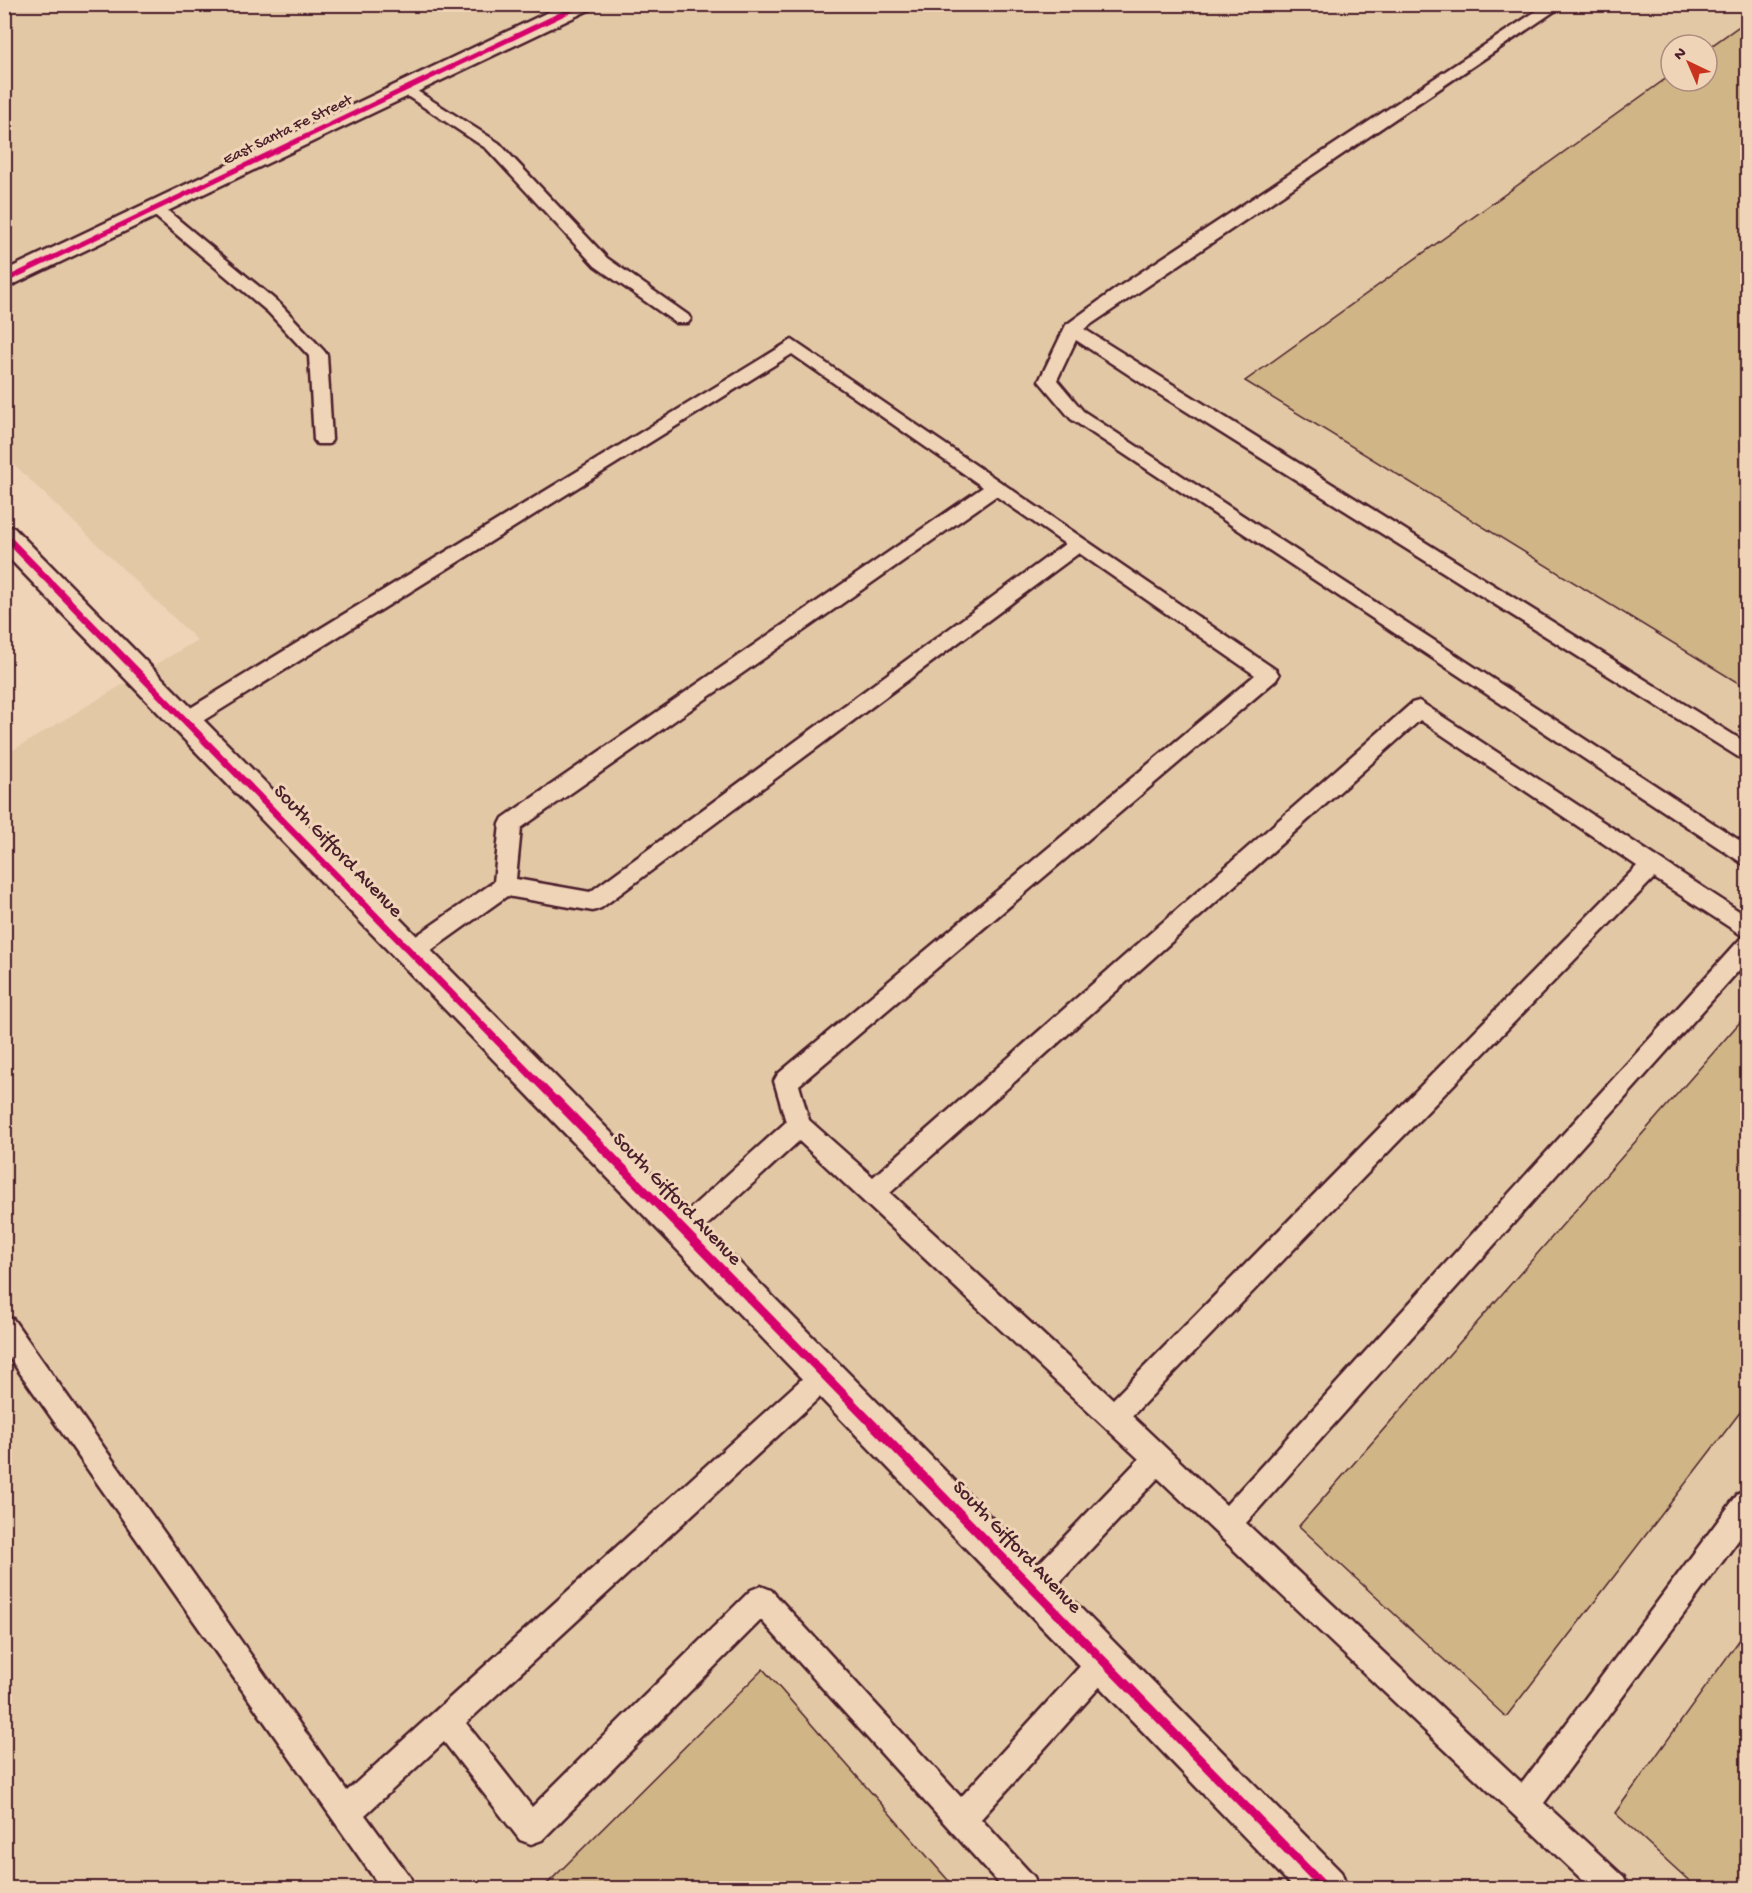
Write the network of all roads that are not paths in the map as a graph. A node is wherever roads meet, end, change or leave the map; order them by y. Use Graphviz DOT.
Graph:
graph roads {
  1 [pos="584,4"];
  2 [pos="1558,4"];
  3 [pos="406,89"];
  4 [pos="156,209"];
  5 [pos="4,281"];
  6 [pos="682,319"];
  7 [pos="1072,329"];
  8 [pos="323,440"];
  9 [pos="995,487"];
  10 [pos="4,535"];
  11 [pos="1078,544"];
  12 [pos="186,721"];
  13 [pos="1748,755"];
  14 [pos="1748,858"];
  15 [pos="1652,865"];
  16 [pos="504,886"];
  17 [pos="1748,929"];
  18 [pos="1748,944"];
  19 [pos="411,952"];
  20 [pos="799,1126"];
  21 [pos="873,1193"];
  22 [pos="683,1231"];
  23 [pos="4,1328"];
  24 [pos="824,1376"];
  25 [pos="1113,1417"];
  26 [pos="1158,1459"];
  27 [pos="1748,1504"];
  28 [pos="1227,1524"];
  29 [pos="1033,1590"];
  30 [pos="1103,1662"];
  31 [pos="446,1722"];
  32 [pos="1524,1805"];
  33 [pos="345,1813"];
  34 [pos="961,1819"];
  35 [pos="399,1888"];
  36 [pos="1023,1888"];
  37 [pos="1325,1888"];
  38 [pos="1613,1888"];
  1 -- 3 [label="street, East Santa Fe Street"];
  2 -- 7 [label="lane"];
  3 -- 4 [label="street, East Santa Fe Street"];
  3 -- 6 [label="lane"];
  4 -- 5 [label="street, East Santa Fe Street"];
  4 -- 8 [label="lane"];
  7 -- 13 [label="lane"];
  7 -- 14 [label="lane"];
  9 -- 11 [label="lane"];
  9 -- 12 [label="lane"];
  9 -- 16 [label="lane"];
  10 -- 12 [label="street, South Gifford Avenue"];
  11 -- 16 [label="lane"];
  11 -- 20 [label="lane"];
  12 -- 19 [label="street, South Gifford Avenue"];
  15 -- 17 [label="lane"];
  15 -- 21 [label="lane"];
  15 -- 25 [label="lane"];
  16 -- 19 [label="lane"];
  18 -- 28 [label="lane"];
  19 -- 22 [label="street, South Gifford Avenue"];
  20 -- 21 [label="lane"];
  20 -- 22 [label="lane"];
  21 -- 25 [label="lane"];
  22 -- 24 [label="street, South Gifford Avenue"];
  23 -- 33 [label="lane"];
  24 -- 29 [label="street, South Gifford Avenue"];
  24 -- 31 [label="lane"];
  25 -- 26 [label="lane"];
  26 -- 28 [label="lane"];
  26 -- 29 [label="lane"];
  27 -- 32 [label="lane"];
  28 -- 32 [label="lane"];
  29 -- 30 [label="street, South Gifford Avenue"];
  30 -- 34 [label="lane"];
  30 -- 37 [label="street, South Gifford Avenue"];
  31 -- 33 [label="lane"];
  31 -- 34 [label="lane"];
  32 -- 38 [label="lane"];
  33 -- 35 [label="lane"];
  34 -- 36 [label="lane"];
}
